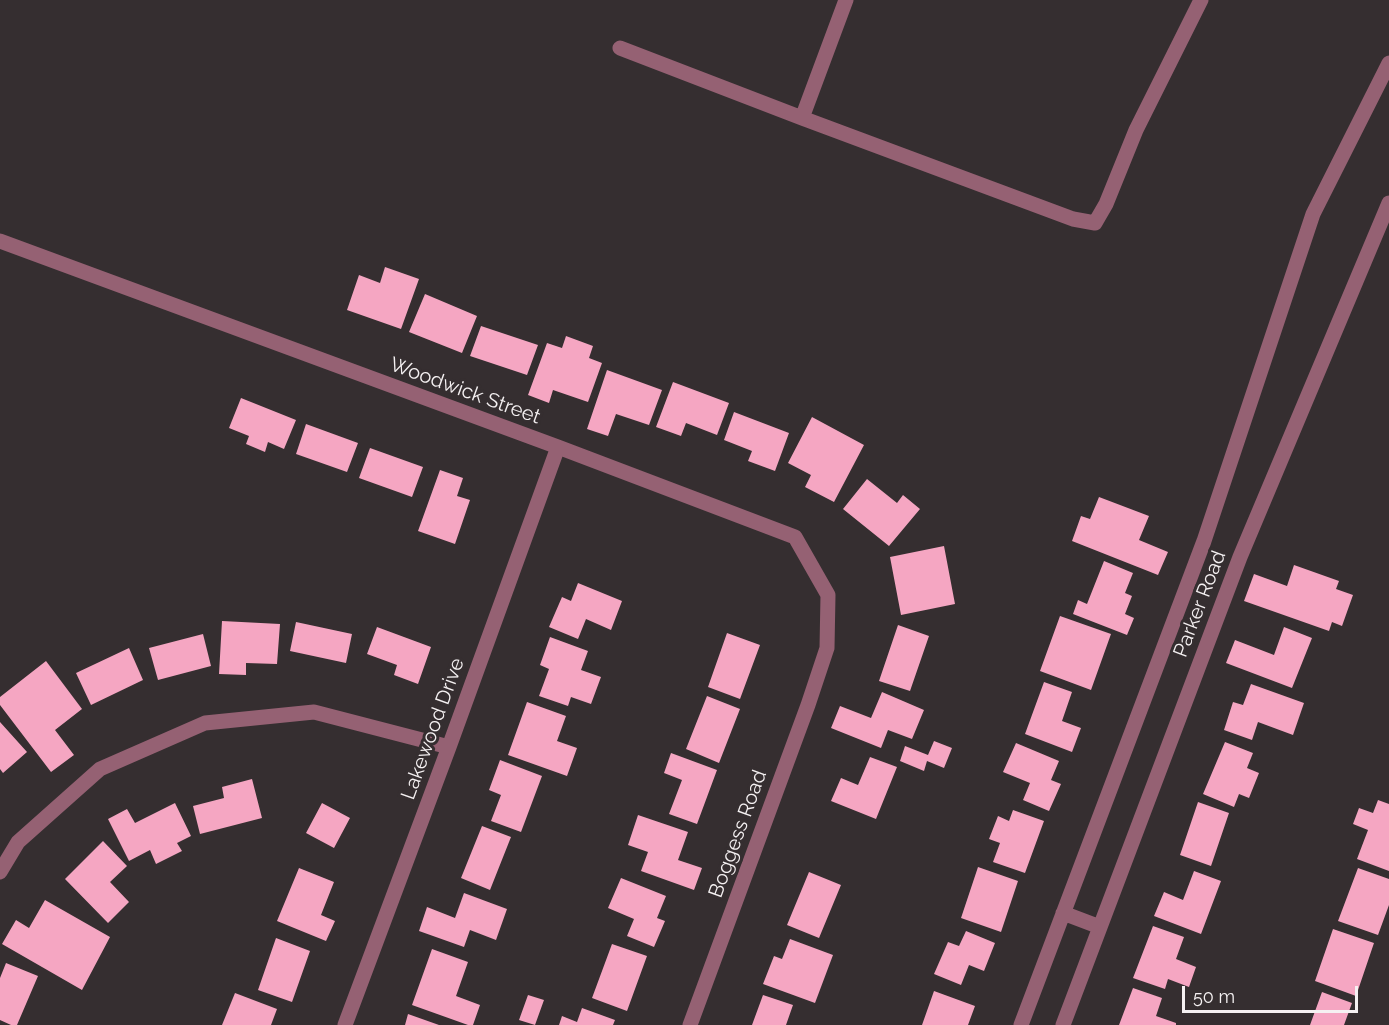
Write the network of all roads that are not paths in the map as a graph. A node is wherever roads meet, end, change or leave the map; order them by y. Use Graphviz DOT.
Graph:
graph roads {
  1 [pos="846,0"];
  2 [pos="1201,0"];
  3 [pos="620,48"];
  4 [pos="1389,63"];
  5 [pos="802,118"];
  6 [pos="1389,203"];
  7 [pos="0,242"];
  8 [pos="558,447"];
  9 [pos="824,656"];
  10 [pos="449,747"];
  11 [pos="0,872"];
  12 [pos="1063,913"];
  13 [pos="1100,927"];
  14 [pos="345,1025"];
  15 [pos="690,1025"];
  16 [pos="1021,1025"];
  17 [pos="1063,1025"];
  1 -- 5 [label="street"];
  2 -- 5 [label="street"];
  3 -- 5 [label="street"];
  4 -- 12 [label="street, Parker Road"];
  6 -- 13 [label="street, Parker Road"];
  7 -- 8 [label="street, Woodwick Street"];
  8 -- 9 [label="street, Woodwick Street"];
  8 -- 10 [label="street, Lakewood Drive"];
  9 -- 15 [label="street, Boggess Road"];
  10 -- 11 [label="street"];
  10 -- 14 [label="street, Lakewood Drive"];
  12 -- 13 [label="street"];
  12 -- 16 [label="street, Parker Road"];
  13 -- 17 [label="street, Parker Road"];
}
